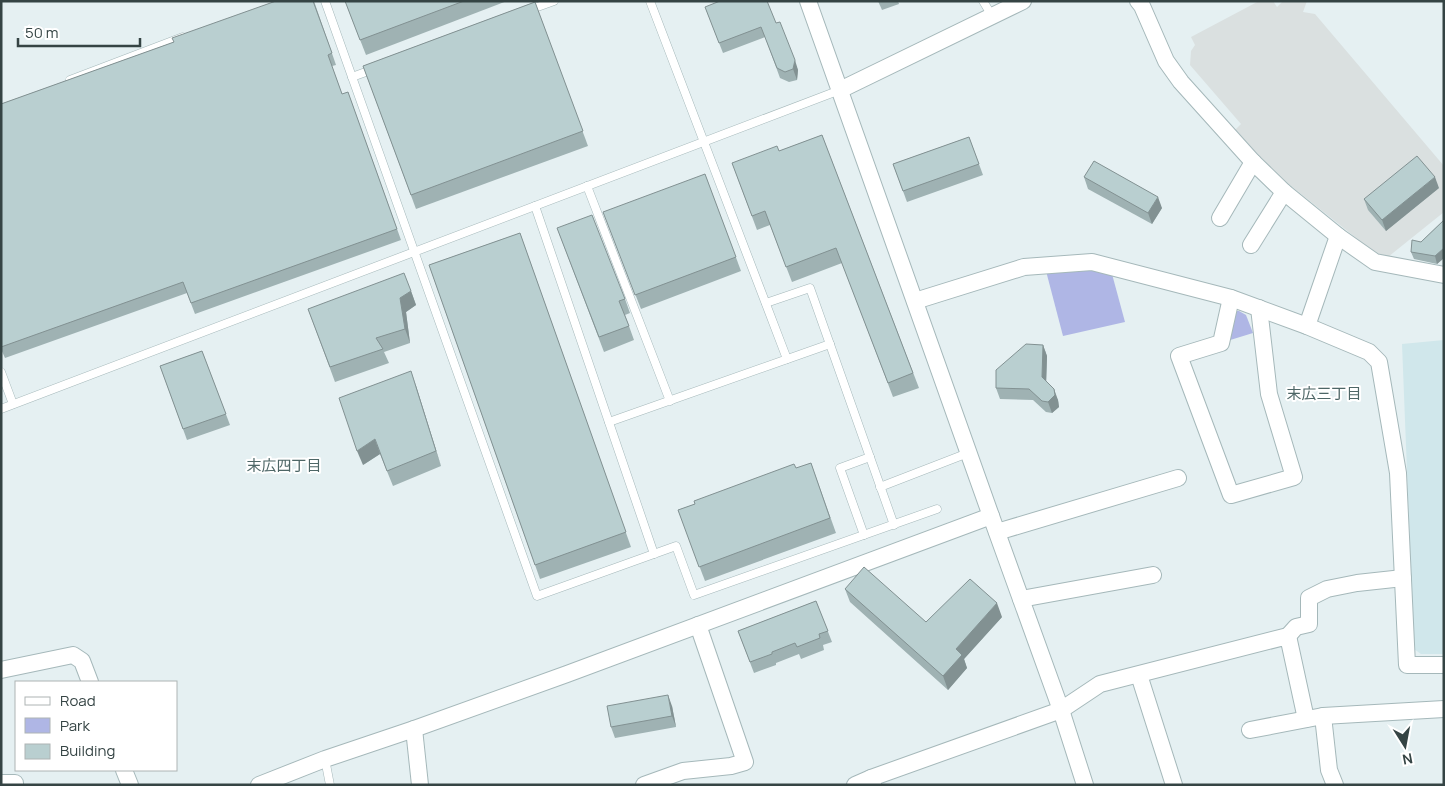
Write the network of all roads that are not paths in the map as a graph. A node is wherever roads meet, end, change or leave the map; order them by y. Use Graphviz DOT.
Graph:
graph roads {
  1 [pos="324,1"];
  2 [pos="554,1"];
  3 [pos="650,1"];
  4 [pos="808,1"];
  5 [pos="983,1"];
  6 [pos="1023,1"];
  7 [pos="1138,1"];
  8 [pos="517,15"];
  9 [pos="992,16"];
  10 [pos="193,33"];
  11 [pos="380,66"];
  12 [pos="352,77"];
  13 [pos="65,81"];
  14 [pos="840,90"];
  15 [pos="704,142"];
  16 [pos="1253,162"];
  17 [pos="587,186"];
  18 [pos="1284,192"];
  19 [pos="535,206"];
  20 [pos="1220,218"];
  21 [pos="1338,236"];
  22 [pos="1251,245"];
  23 [pos="414,252"];
  24 [pos="1440,271"];
  25 [pos="1231,298"];
  26 [pos="915,301"];
  27 [pos="766,303"];
  28 [pos="1259,308"];
  29 [pos="1307,326"];
  30 [pos="830,344"];
  31 [pos="787,359"];
  32 [pos="1,372"];
  33 [pos="670,400"];
  34 [pos="13,404"];
  35 [pos="1,409"];
  36 [pos="609,422"];
  37 [pos="968,453"];
  38 [pos="870,457"];
  39 [pos="1178,478"];
  40 [pos="880,487"];
  41 [pos="937,510"];
  42 [pos="991,516"];
  43 [pos="894,525"];
  44 [pos="997,532"];
  45 [pos="864,535"];
  46 [pos="654,554"];
  47 [pos="1153,575"];
  48 [pos="1403,578"];
  49 [pos="1021,599"];
  50 [pos="698,625"];
  51 [pos="1288,636"];
  52 [pos="1444,665"];
  53 [pos="1,670"];
  54 [pos="1139,675"];
  55 [pos="90,681"];
  56 [pos="1444,709"];
  57 [pos="1061,710"];
  58 [pos="1323,716"];
  59 [pos="1306,719"];
  60 [pos="414,729"];
  61 [pos="1250,730"];
  62 [pos="324,759"];
  63 [pos="124,771"];
  64 [pos="1,782"];
  65 [pos="872,782"];
  66 [pos="1081,784"];
  67 [pos="15,785"];
  68 [pos="130,785"];
  69 [pos="259,785"];
  70 [pos="330,785"];
  71 [pos="420,785"];
  72 [pos="644,785"];
  73 [pos="855,785"];
  74 [pos="1174,785"];
  75 [pos="1335,785"];
  1 -- 12 [label="lane"];
  2 -- 8 [label="lane"];
  3 -- 15 [label="lane"];
  4 -- 14 [label="street"];
  5 -- 9 [label="lane"];
  6 -- 9 [label="street"];
  7 -- 16 [label="street"];
  9 -- 14 [label="street"];
  10 -- 13 [label="lane"];
  11 -- 12 [label="lane"];
  12 -- 23 [label="lane"];
  14 -- 15 [label="lane"];
  14 -- 26 [label="street"];
  15 -- 17 [label="lane"];
  15 -- 27 [label="lane"];
  16 -- 18 [label="street"];
  16 -- 20 [label="street"];
  17 -- 19 [label="lane"];
  17 -- 33 [label="lane"];
  18 -- 21 [label="street"];
  18 -- 22 [label="street"];
  19 -- 23 [label="lane"];
  19 -- 36 [label="lane"];
  21 -- 24 [label="street"];
  21 -- 29 [label="street"];
  23 -- 34 [label="lane"];
  23 -- 46 [label="lane"];
  25 -- 26 [label="street"];
  25 -- 28 [label="street"];
  25 -- 28 [label="street"];
  26 -- 37 [label="street"];
  27 -- 30 [label="lane"];
  27 -- 31 [label="lane"];
  28 -- 29 [label="street"];
  29 -- 48 [label="street"];
  30 -- 31 [label="lane"];
  30 -- 38 [label="lane"];
  31 -- 33 [label="lane"];
  32 -- 34 [label="lane"];
  33 -- 36 [label="lane"];
  34 -- 35 [label="lane"];
  36 -- 46 [label="lane"];
  37 -- 40 [label="lane"];
  37 -- 42 [label="street"];
  38 -- 40 [label="lane"];
  38 -- 45 [label="lane"];
  39 -- 44 [label="street"];
  40 -- 43 [label="lane"];
  41 -- 43 [label="lane"];
  42 -- 44 [label="street"];
  42 -- 50 [label="street"];
  43 -- 45 [label="lane"];
  44 -- 49 [label="street"];
  45 -- 46 [label="lane"];
  47 -- 49 [label="street"];
  48 -- 51 [label="street"];
  48 -- 52 [label="street"];
  49 -- 57 [label="street"];
  50 -- 60 [label="street"];
  50 -- 72 [label="street"];
  51 -- 54 [label="street"];
  51 -- 59 [label="street"];
  53 -- 55 [label="street"];
  54 -- 57 [label="street"];
  54 -- 74 [label="street"];
  56 -- 58 [label="street"];
  57 -- 65 [label="street"];
  57 -- 66 [label="street"];
  58 -- 59 [label="street"];
  58 -- 75 [label="street"];
  59 -- 61 [label="street"];
  60 -- 62 [label="street"];
  60 -- 71 [label="street"];
  62 -- 69 [label="street"];
  62 -- 70 [label="lane"];
  63 -- 68 [label="street"];
  64 -- 67 [label="street"];
  65 -- 73 [label="street"];
}
